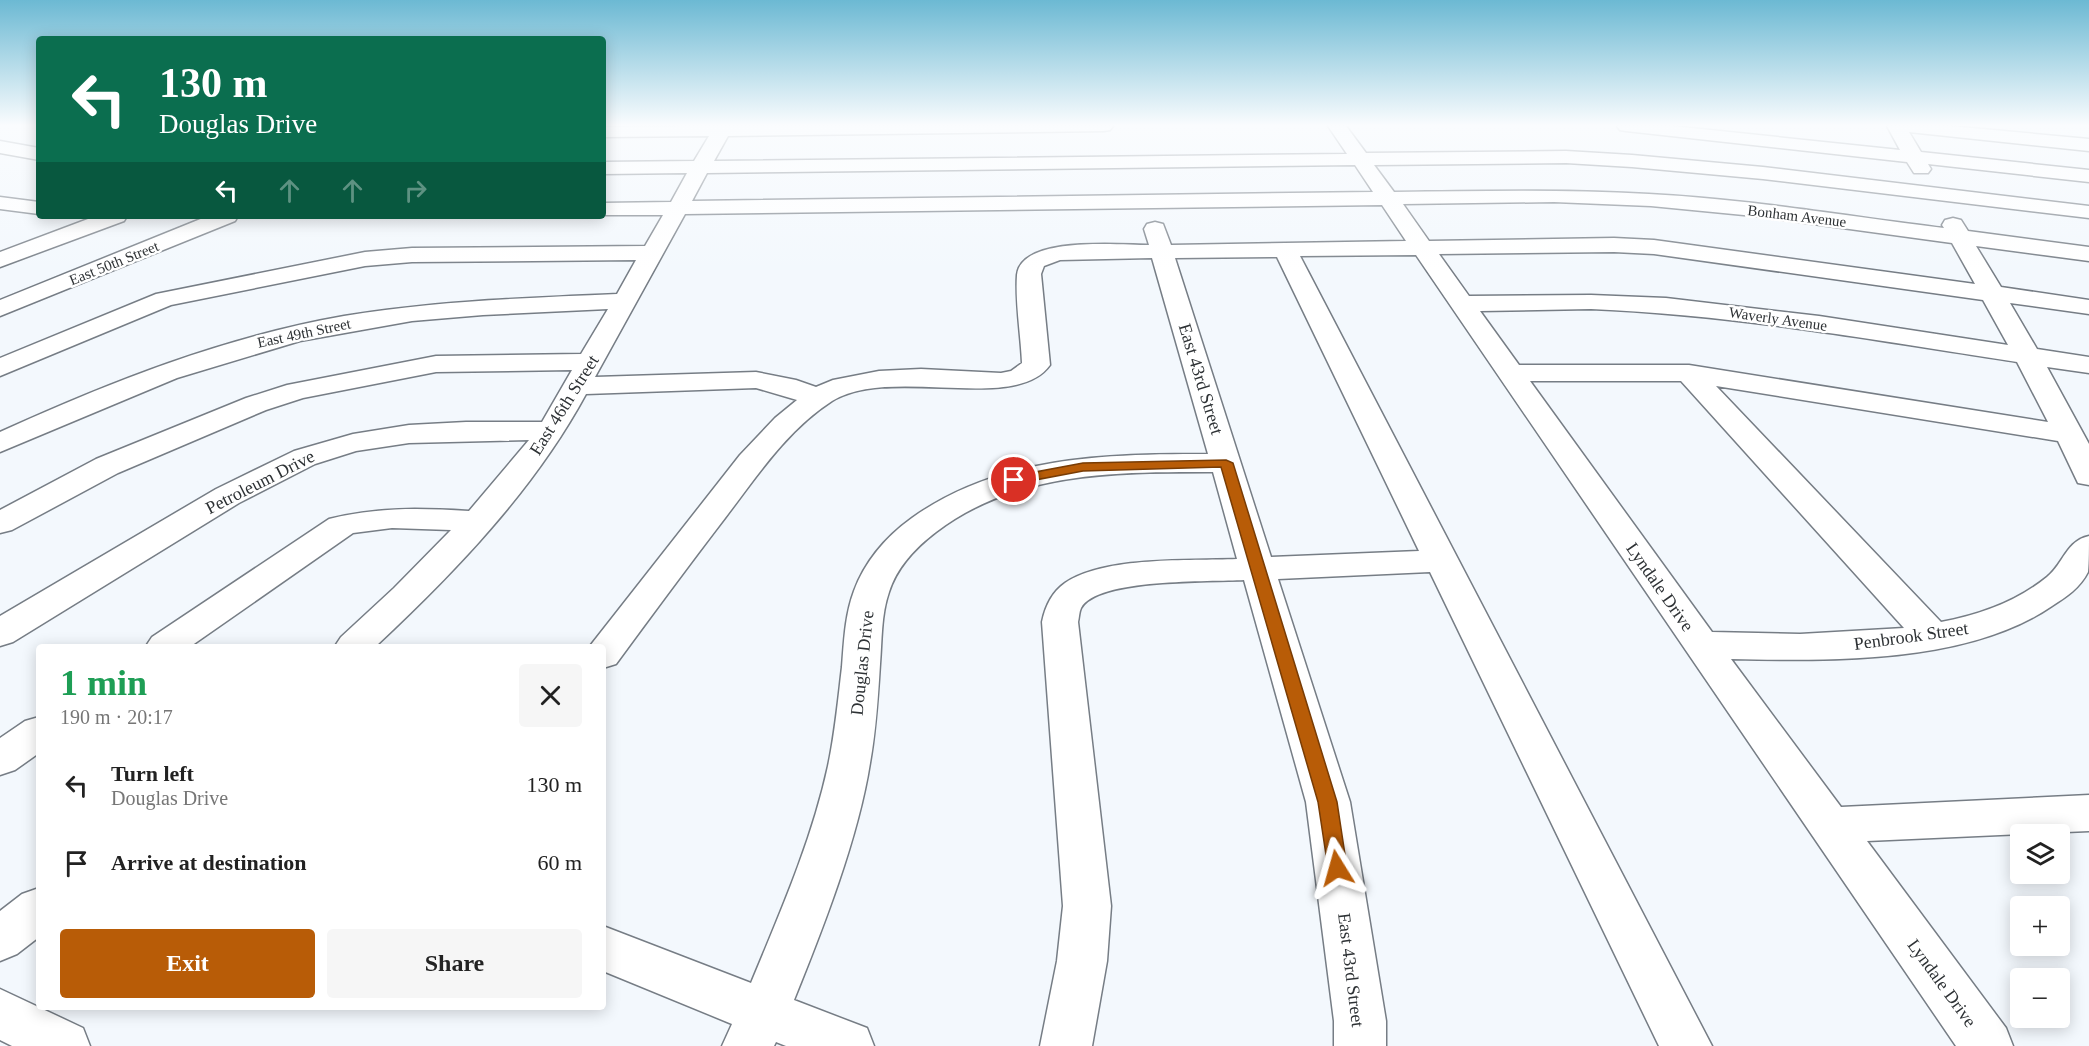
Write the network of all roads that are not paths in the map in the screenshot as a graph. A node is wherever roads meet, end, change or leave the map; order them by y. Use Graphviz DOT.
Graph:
graph roads {
  1 [pos="696,175"];
  2 [pos="1373,175"];
  3 [pos="1774,175"];
  4 [pos="1924,175"];
  5 [pos="1935,194"];
  6 [pos="1390,199"];
  7 [pos="1147,202"];
  8 [pos="0,203"];
  9 [pos="36,208"];
  10 [pos="678,208"];
  11 [pos="606,209"];
  12 [pos="2089,212"];
  13 [pos="0,219"];
  14 [pos="108,219"];
  15 [pos="220,219"];
  16 [pos="1960,237"];
  17 [pos="1424,248"];
  18 [pos="1162,250"];
  19 [pos="1285,250"];
  20 [pos="653,253"];
  21 [pos="2089,254"];
  22 [pos="0,260"];
  23 [pos="1992,293"];
  24 [pos="626,301"];
  25 [pos="1464,304"];
  26 [pos="2089,307"];
  27 [pos="0,309"];
  28 [pos="2027,355"];
  29 [pos="591,362"];
  30 [pos="2089,364"];
  31 [pos="0,368"];
  32 [pos="1511,373"];
  33 [pos="1689,373"];
  34 [pos="577,386"];
  35 [pos="819,398"];
  36 [pos="551,430"];
  37 [pos="2069,434"];
  38 [pos="0,443"];
  39 [pos="1226,463"];
  40 [pos="2089,476"];
  41 [pos="478,522"];
  42 [pos="0,523"];
  43 [pos="2089,546"];
  44 [pos="1443,561"];
  45 [pos="1258,568"];
  46 [pos="0,633"];
  47 [pos="1932,636"];
  48 [pos="168,644"];
  49 [pos="356,644"];
  50 [pos="1701,645"];
  51 [pos="606,651"];
  52 [pos="36,734"];
  53 [pos="0,759"];
  54 [pos="2089,813"];
  55 [pos="1830,825"];
  56 [pos="36,911"];
  57 [pos="0,939"];
  58 [pos="606,950"];
  59 [pos="0,1013"];
  60 [pos="755,1029"];
  61 [pos="64,1046"];
  62 [pos="848,1046"];
  63 [pos="1065,1046"];
  64 [pos="1360,1046"];
  65 [pos="1686,1046"];
  66 [pos="1988,1046"];
  1 -- 10 [label="street, East 46th Street"];
  2 -- 6 [label="street, Lyndale Drive"];
  3 -- 5 [label="street"];
  4 -- 5 [label="street"];
  5 -- 12 [label="street"];
  5 -- 16 [label="street"];
  6 -- 7 [label="street, Bonham Avenue"];
  6 -- 16 [label="street, Bonham Avenue"];
  6 -- 17 [label="street, Lyndale Drive"];
  7 -- 10 [label="street, Bonham Avenue"];
  7 -- 18 [label="street, East 43rd Street"];
  8 -- 9 [label="street"];
  9 -- 13 [label="street"];
  10 -- 11 [label="street, Bonham Avenue"];
  10 -- 20 [label="street, East 46th Street"];
  14 -- 22 [label="street"];
  15 -- 27 [label="street, East 50th Street"];
  16 -- 21 [label="street, Bonham Avenue"];
  16 -- 23 [label="street"];
  17 -- 19 [label="street"];
  17 -- 23 [label="street"];
  17 -- 25 [label="street, Lyndale Drive"];
  18 -- 19 [label="street"];
  18 -- 35 [label="street"];
  18 -- 39 [label="street, East 43rd Street"];
  19 -- 44 [label="street"];
  20 -- 24 [label="street, East 46th Street"];
  20 -- 31 [label="street"];
  23 -- 26 [label="street"];
  23 -- 28 [label="street"];
  24 -- 29 [label="street, East 46th Street"];
  24 -- 38 [label="street, East 49th Street"];
  25 -- 28 [label="street, Waverly Avenue"];
  25 -- 32 [label="street, Lyndale Drive"];
  28 -- 30 [label="street, Waverly Avenue"];
  28 -- 37 [label="street"];
  29 -- 34 [label="street, East 46th Street"];
  29 -- 42 [label="street"];
  32 -- 33 [label="street"];
  32 -- 50 [label="street, Lyndale Drive"];
  33 -- 37 [label="street"];
  33 -- 47 [label="street"];
  34 -- 35 [label="street"];
  34 -- 36 [label="street, East 46th Street"];
  35 -- 51 [label="street"];
  36 -- 41 [label="street, East 46th Street"];
  36 -- 46 [label="street, Petroleum Drive"];
  37 -- 40 [label="street"];
  39 -- 45 [label="street, East 43rd Street"];
  39 -- 60 [label="street, Douglas Drive"];
  41 -- 48 [label="street"];
  41 -- 49 [label="street, East 46th Street"];
  43 -- 47 [label="street, Penbrook Street"];
  44 -- 45 [label="street"];
  44 -- 65 [label="street"];
  45 -- 63 [label="street"];
  45 -- 64 [label="street, East 43rd Street"];
  47 -- 50 [label="street, Penbrook Street"];
  50 -- 55 [label="street, Lyndale Drive"];
  52 -- 53 [label="street"];
  54 -- 55 [label="street"];
  55 -- 66 [label="street, Lyndale Drive"];
  56 -- 57 [label="street"];
  58 -- 60 [label="street"];
  59 -- 61 [label="street"];
  60 -- 62 [label="street"];
}
